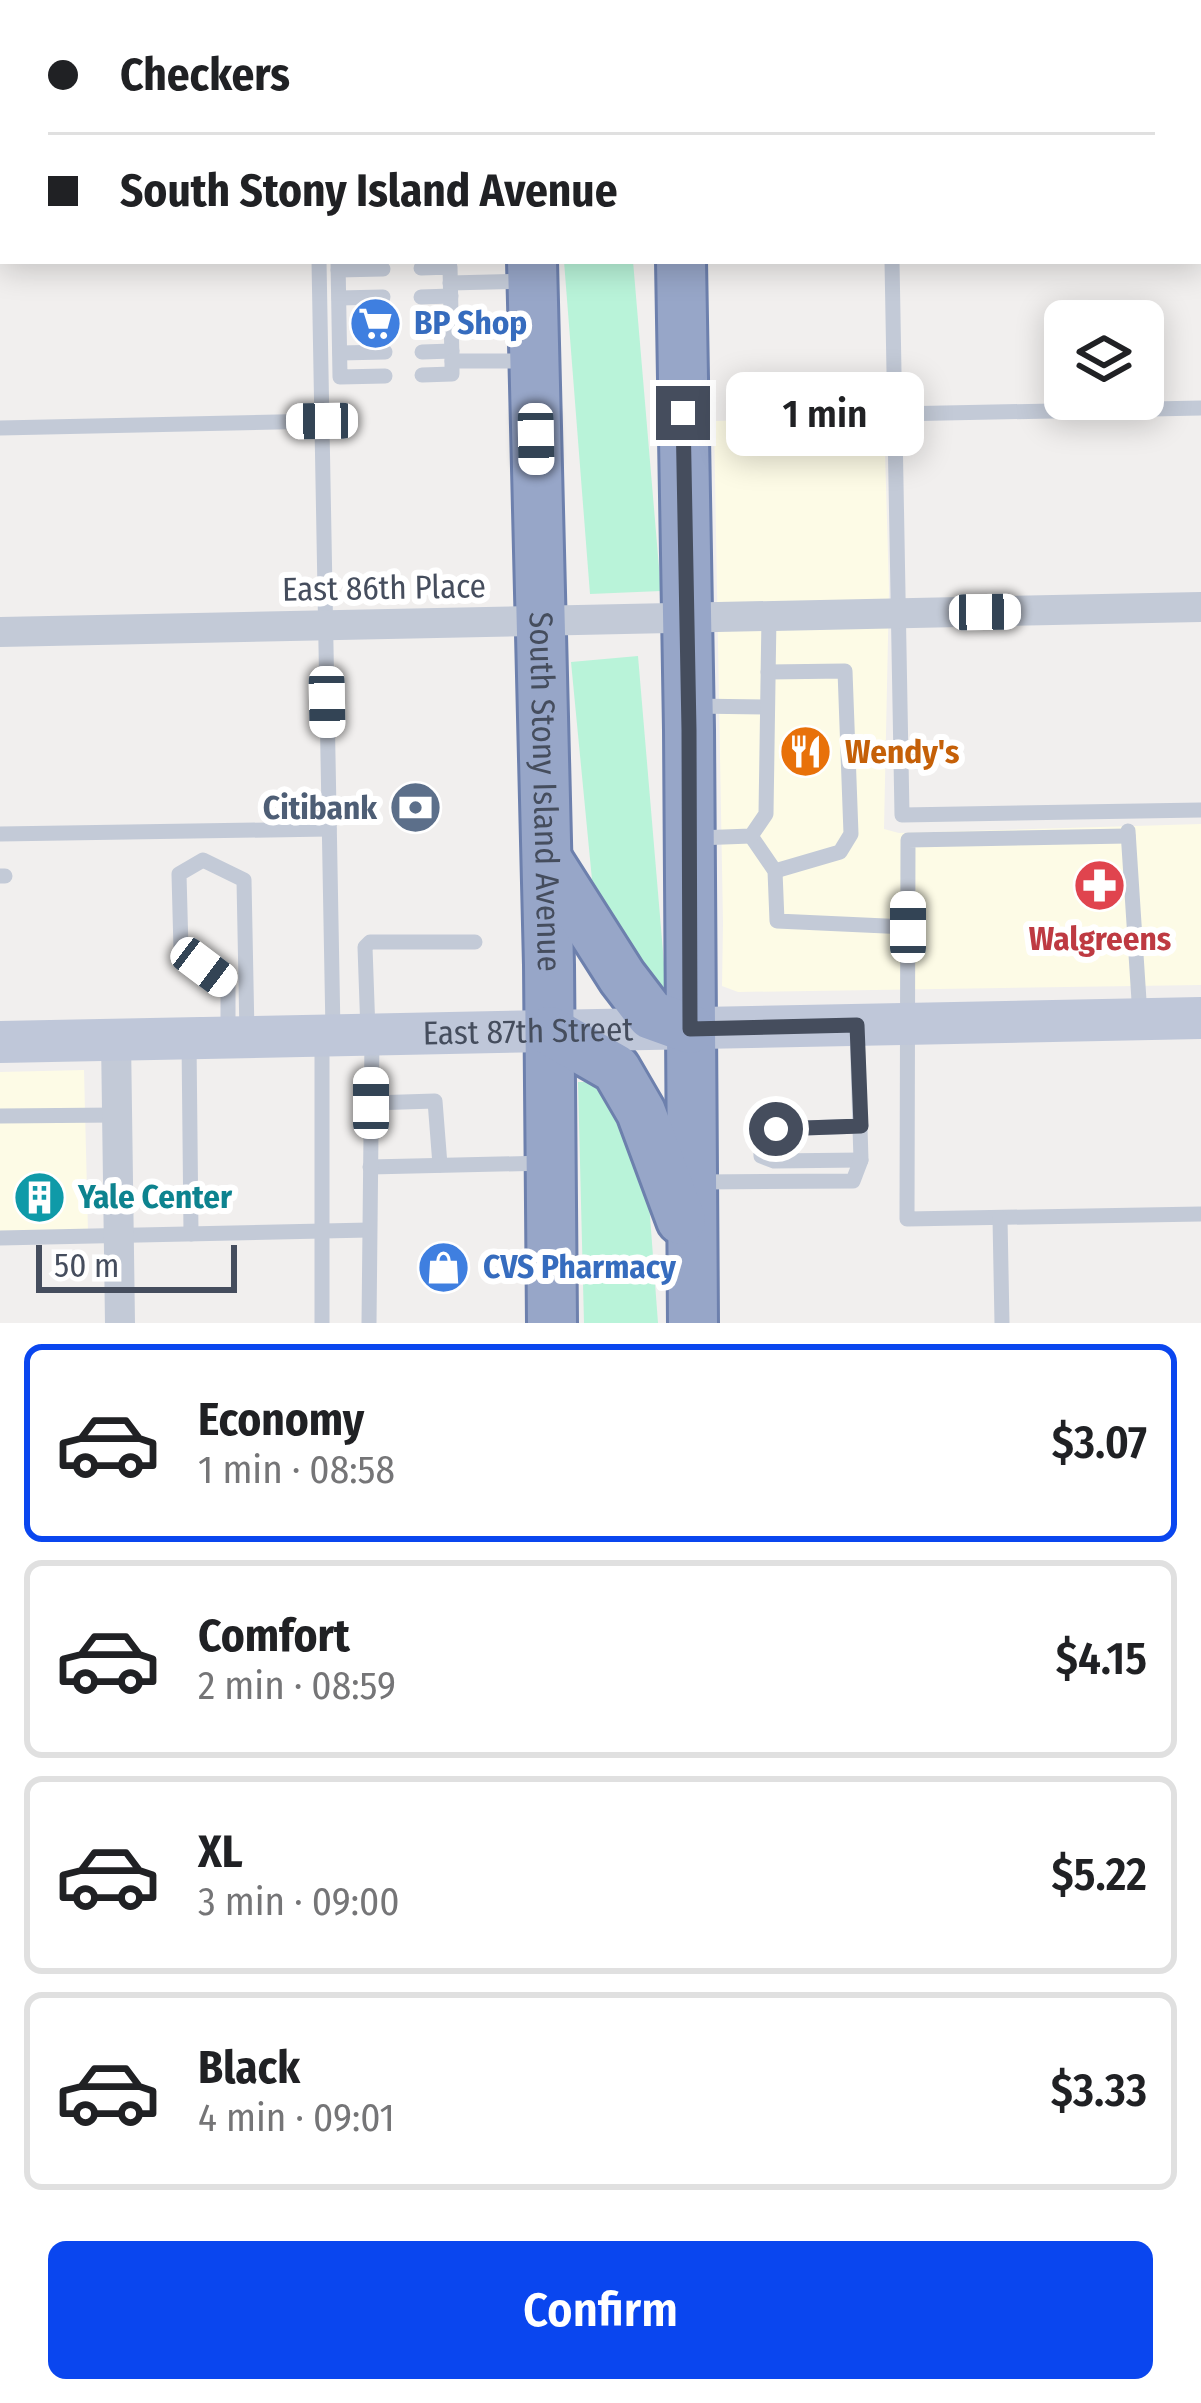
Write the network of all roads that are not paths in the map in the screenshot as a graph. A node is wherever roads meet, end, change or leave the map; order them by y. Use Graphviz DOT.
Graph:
graph roads {
  1 [pos="319,264"];
  2 [pos="681,264"];
  3 [pos="892,264"];
  4 [pos="338,265"];
  5 [pos="422,268"];
  6 [pos="383,269"];
  7 [pos="533,271"];
  8 [pos="450,277"];
  9 [pos="383,297"];
  10 [pos="422,297"];
  11 [pos="339,298"];
  12 [pos="340,352"];
  13 [pos="385,352"];
  14 [pos="422,352"];
  15 [pos="452,356"];
  16 [pos="535,362"];
  17 [pos="422,375"];
  18 [pos="385,376"];
  19 [pos="1201,408"];
  20 [pos="895,414"];
  21 [pos="322,421"];
  22 [pos="0,428"];
  23 [pos="1201,607"];
  24 [pos="899,614"];
  25 [pos="769,616"];
  26 [pos="686,617"];
  27 [pos="539,620"];
  28 [pos="326,625"];
  29 [pos="0,632"];
  30 [pos="768,672"];
  31 [pos="688,706"];
  32 [pos="767,707"];
  33 [pos="1201,810"];
  34 [pos="1125,812"];
  35 [pos="329,829"];
  36 [pos="0,834"];
  37 [pos="751,836"];
  38 [pos="1128,836"];
  39 [pos="689,839"];
  40 [pos="547,859"];
  41 [pos="775,871"];
  42 [pos="908,927"];
  43 [pos="476,942"];
  44 [pos="1201,1018"];
  45 [pos="1140,1019"];
  46 [pos="907,1024"];
  47 [pos="857,1025"];
  48 [pos="690,1029"];
  49 [pos="550,1031"];
  50 [pos="349,1035"];
  51 [pos="221,1038"];
  52 [pos="116,1039"];
  53 [pos="0,1042"];
  54 [pos="371,1103"];
  55 [pos="117,1114"];
  56 [pos="0,1116"];
  57 [pos="861,1126"];
  58 [pos="861,1160"];
  59 [pos="551,1163"];
  60 [pos="440,1166"];
  61 [pos="370,1167"];
  62 [pos="691,1182"];
  63 [pos="1201,1214"];
  64 [pos="1000,1218"];
  65 [pos="369,1231"];
  66 [pos="320,1232"];
  67 [pos="191,1234"];
  68 [pos="119,1236"];
  69 [pos="0,1238"];
  70 [pos="692,1248"];
  71 [pos="120,1323"];
  72 [pos="322,1323"];
  73 [pos="369,1323"];
  74 [pos="552,1323"];
  75 [pos="693,1323"];
  76 [pos="1002,1323"];
  1 -- 21 [label="lane"];
  2 -- 26 [label="highway"];
  3 -- 20 [label="lane"];
  4 -- 6 [label="lane"];
  4 -- 11 [label="lane"];
  5 -- 8 [label="lane"];
  7 -- 8 [label="lane"];
  7 -- 16 [label="highway, South Stony Island Avenue"];
  8 -- 10 [label="lane"];
  8 -- 15 [label="lane"];
  9 -- 11 [label="lane"];
  11 -- 12 [label="lane"];
  12 -- 13 [label="lane"];
  12 -- 18 [label="lane"];
  14 -- 15 [label="lane"];
  15 -- 16 [label="lane"];
  15 -- 17 [label="lane"];
  16 -- 27 [label="highway, South Stony Island Avenue"];
  19 -- 20 [label="lane"];
  20 -- 24 [label="lane"];
  21 -- 22 [label="lane"];
  21 -- 28 [label="lane"];
  23 -- 24 [label="street, East 86th Place"];
  24 -- 25 [label="street, East 86th Place"];
  24 -- 34 [label="lane"];
  25 -- 26 [label="street, East 86th Place"];
  25 -- 30 [label="lane"];
  26 -- 27 [label="street, East 86th Place"];
  26 -- 31 [label="highway"];
  27 -- 28 [label="street, East 86th Place"];
  27 -- 40 [label="highway, South Stony Island Avenue"];
  28 -- 29 [label="street, East 86th Place"];
  28 -- 35 [label="lane"];
  30 -- 32 [label="lane"];
  30 -- 41 [label="lane"];
  31 -- 32 [label="lane"];
  31 -- 39 [label="highway"];
  32 -- 37 [label="lane"];
  33 -- 34 [label="lane"];
  34 -- 38 [label="lane"];
  35 -- 36 [label="lane"];
  35 -- 50 [label="lane"];
  37 -- 39 [label="lane"];
  37 -- 41 [label="lane"];
  38 -- 42 [label="lane"];
  38 -- 45 [label="lane"];
  39 -- 48 [label="highway"];
  40 -- 48 [label="highway"];
  40 -- 49 [label="highway, South Stony Island Avenue"];
  41 -- 42 [label="lane"];
  42 -- 46 [label="lane"];
  43 -- 50 [label="lane"];
  44 -- 45 [label="main road, East 87th Street"];
  45 -- 46 [label="main road, East 87th Street"];
  46 -- 47 [label="main road, East 87th Street"];
  46 -- 64 [label="lane"];
  47 -- 48 [label="main road, East 87th Street"];
  47 -- 57 [label="lane"];
  48 -- 49 [label="main road, East 87th Street"];
  48 -- 62 [label="highway"];
  49 -- 50 [label="main road, East 87th Street"];
  49 -- 59 [label="highway, South Stony Island Avenue"];
  49 -- 70 [label="highway"];
  50 -- 51 [label="main road, East 87th Street"];
  50 -- 54 [label="lane"];
  50 -- 66 [label="lane"];
  51 -- 51 [label="lane"];
  51 -- 52 [label="main road, East 87th Street"];
  51 -- 67 [label="lane"];
  52 -- 53 [label="main road, East 87th Street"];
  52 -- 55 [label="street"];
  54 -- 60 [label="lane"];
  54 -- 61 [label="lane"];
  55 -- 56 [label="lane"];
  55 -- 68 [label="street"];
  57 -- 58 [label="lane"];
  57 -- 58 [label="lane"];
  58 -- 62 [label="lane"];
  59 -- 60 [label="lane"];
  59 -- 74 [label="highway, South Stony Island Avenue"];
  60 -- 61 [label="lane"];
  61 -- 65 [label="lane"];
  62 -- 70 [label="highway"];
  63 -- 64 [label="lane"];
  64 -- 76 [label="lane"];
  65 -- 66 [label="lane"];
  65 -- 73 [label="lane"];
  66 -- 67 [label="lane"];
  66 -- 72 [label="lane"];
  67 -- 68 [label="lane"];
  68 -- 69 [label="lane"];
  68 -- 71 [label="street"];
  70 -- 75 [label="highway"];
}
